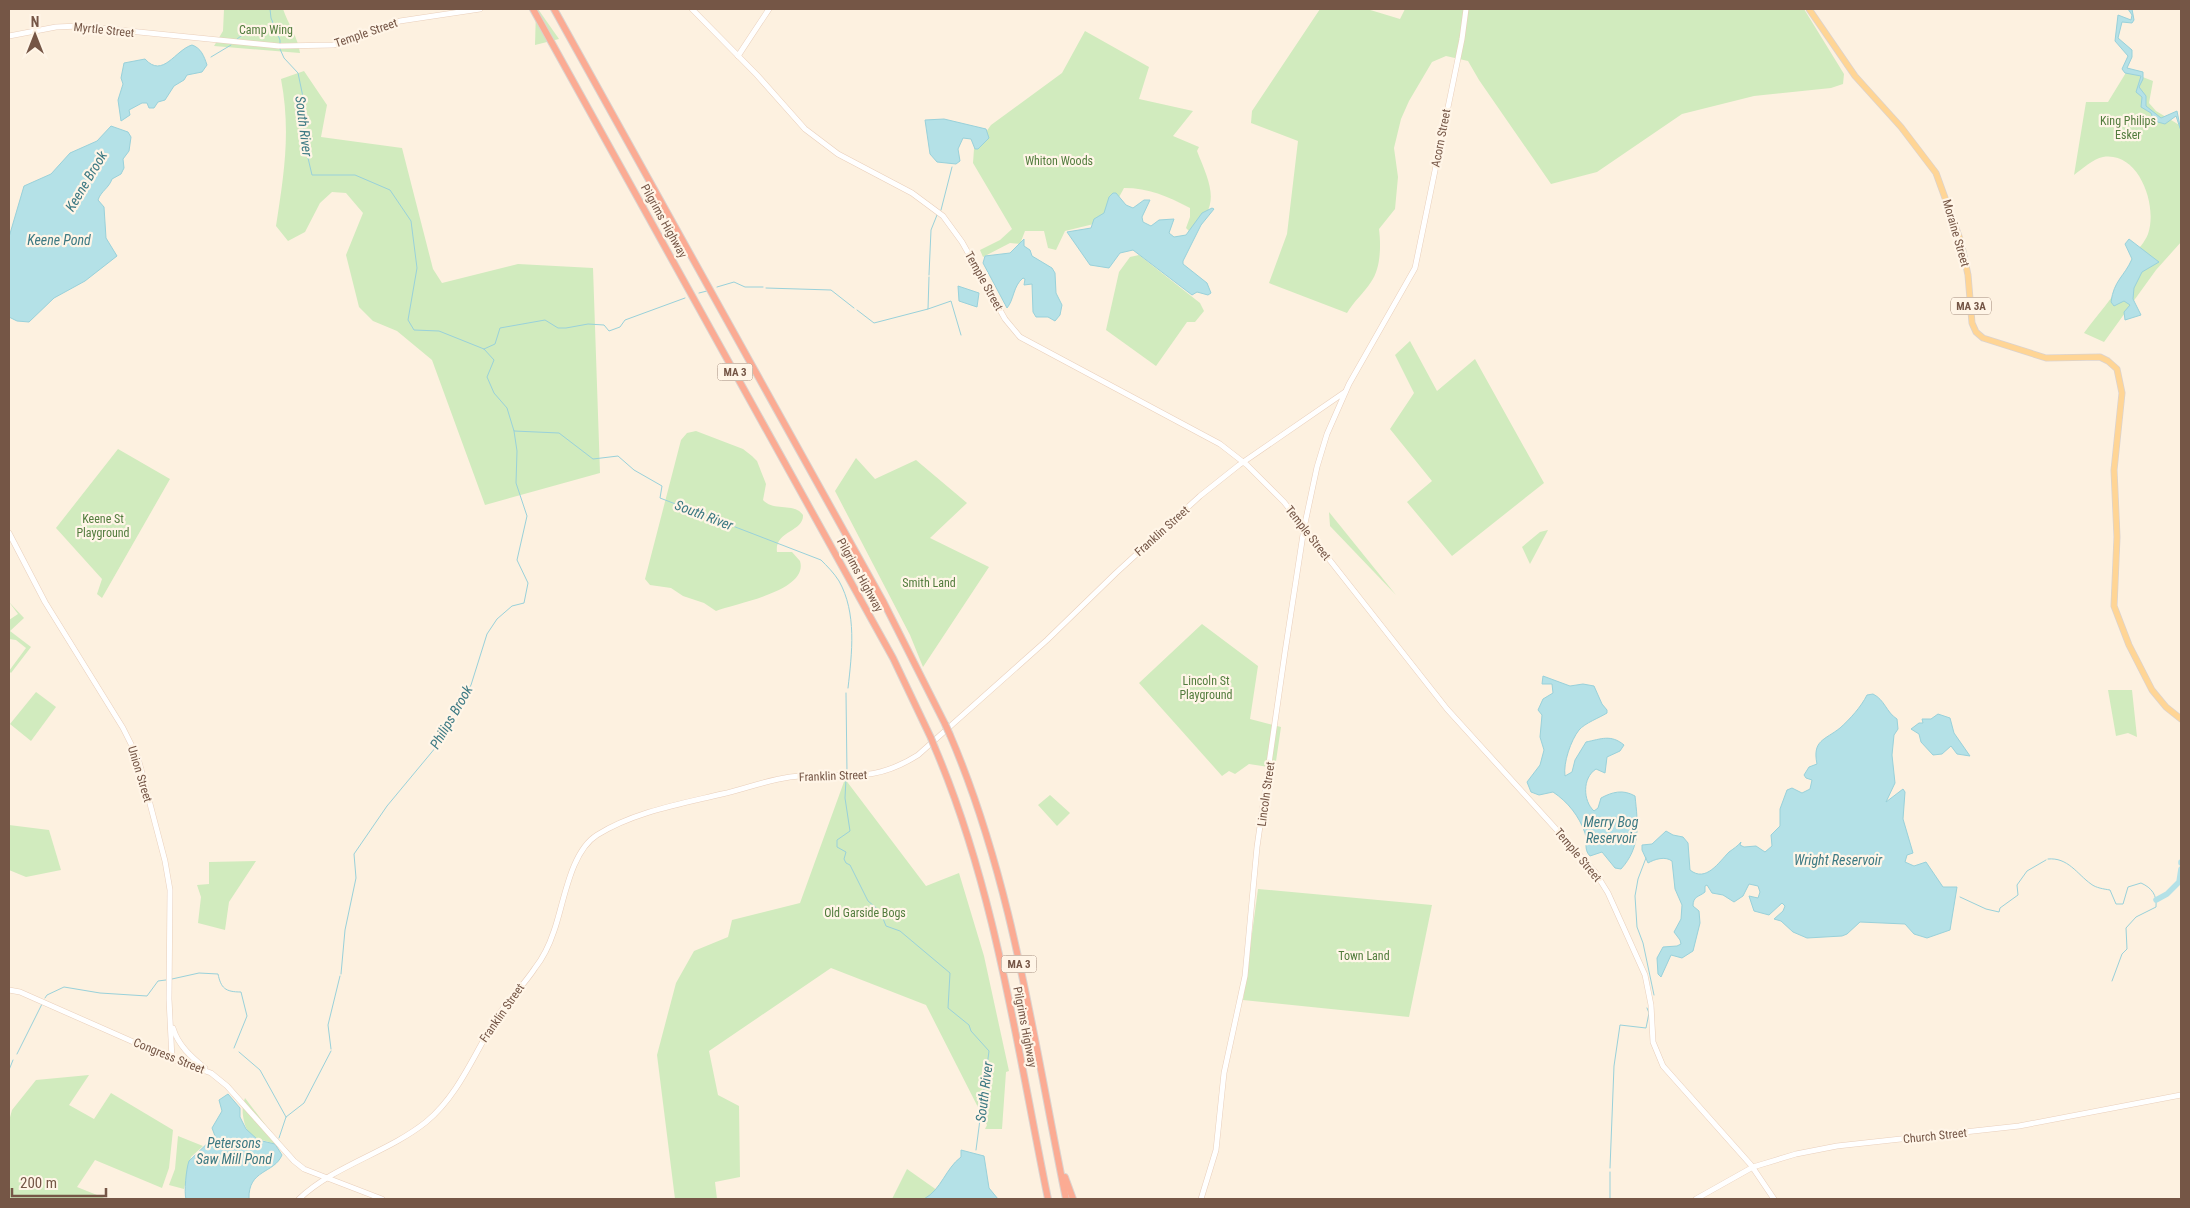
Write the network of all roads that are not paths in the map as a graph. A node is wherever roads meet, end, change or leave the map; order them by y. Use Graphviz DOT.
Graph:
graph roads {
  1 [pos="480,9"];
  2 [pos="533,9"];
  3 [pos="554,9"];
  4 [pos="692,9"];
  5 [pos="769,9"];
  6 [pos="1466,9"];
  7 [pos="1809,9"];
  8 [pos="9,36"];
  9 [pos="199,39"];
  10 [pos="744,45"];
  11 [pos="730,48"];
  12 [pos="738,56"];
  13 [pos="1415,268"];
  14 [pos="1345,392"];
  15 [pos="1243,461"];
  16 [pos="1304,528"];
  17 [pos="9,533"];
  18 [pos="2181,719"];
  19 [pos="9,990"];
  20 [pos="170,1016"];
  21 [pos="172,1059"];
  22 [pos="211,1073"];
  23 [pos="2181,1095"];
  24 [pos="1056,1150"];
  25 [pos="1753,1167"];
  26 [pos="329,1178"];
  27 [pos="299,1199"];
  28 [pos="382,1199"];
  29 [pos="1048,1199"];
  30 [pos="1066,1199"];
  31 [pos="1073,1199"];
  32 [pos="1201,1199"];
  33 [pos="1696,1199"];
  34 [pos="1774,1199"];
  1 -- 9 [label="main road, Temple Street"];
  2 -- 29 [label="highway, Pilgrims Highway / MA 3, bridge"];
  3 -- 24 [label="highway, Pilgrims Highway / MA 3, bridge"];
  4 -- 11 [label="main road, Temple Street"];
  5 -- 10 [label="main road"];
  6 -- 13 [label="main road, Acorn Street"];
  7 -- 18 [label="main road, Moraine Street / MA 3A"];
  8 -- 9 [label="main road, Myrtle Street"];
  10 -- 11 [label="main road"];
  10 -- 12 [label="main road"];
  11 -- 12 [label="main road, Temple Street"];
  12 -- 15 [label="main road, Temple Street"];
  13 -- 14 [label="main road, Franklin Street"];
  14 -- 15 [label="main road, Franklin Street"];
  14 -- 16 [label="main road, Lincoln Street"];
  15 -- 16 [label="main road, Temple Street"];
  15 -- 26 [label="main road, Franklin Street"];
  16 -- 25 [label="main road, Temple Street"];
  16 -- 32 [label="main road, Lincoln Street"];
  17 -- 20 [label="main road, Union Street"];
  19 -- 21 [label="main road, Congress Street"];
  20 -- 21 [label="main road, Union Street"];
  20 -- 22 [label="main road, Union Street"];
  21 -- 22 [label="main road, Congress Street"];
  22 -- 26 [label="main road, Congress Street"];
  23 -- 25 [label="main road, Church Street"];
  24 -- 30 [label="highway, Pilgrims Highway / MA 3"];
  24 -- 31 [label="highway"];
  25 -- 33 [label="main road, Church Street"];
  25 -- 34 [label="main road, Temple Street"];
  26 -- 27 [label="main road, Franklin Street"];
  26 -- 28 [label="main road, Congress Street"];
}
